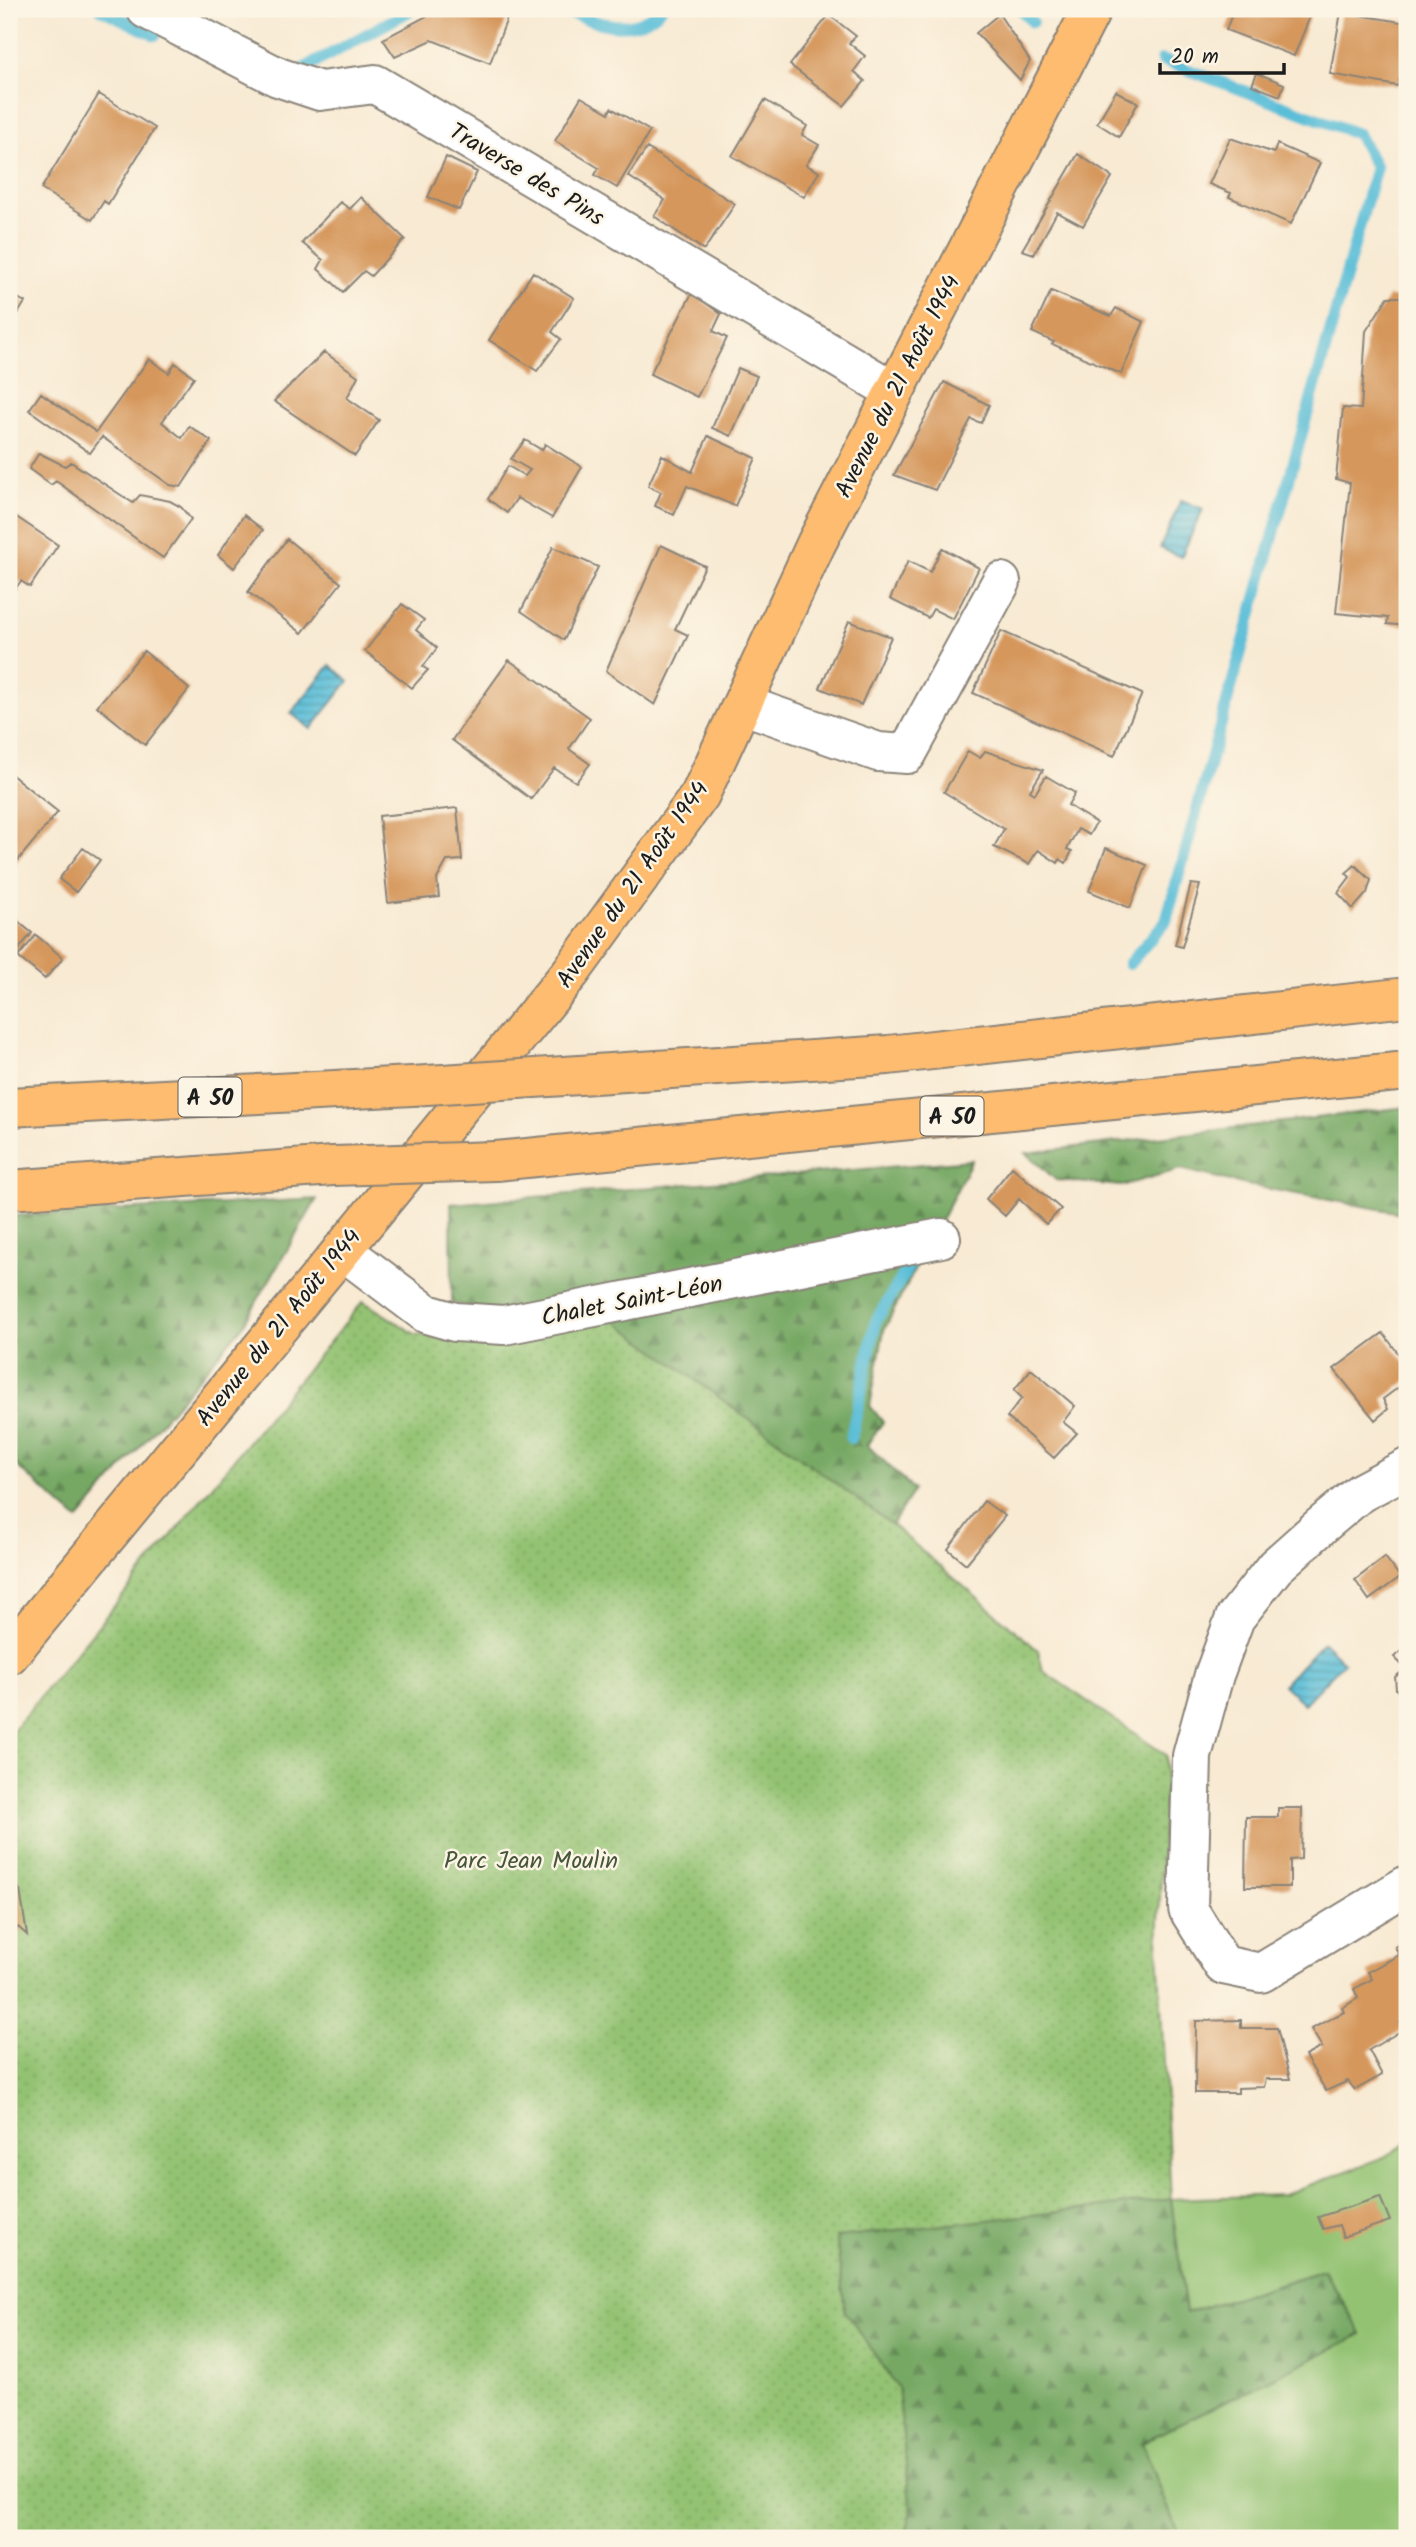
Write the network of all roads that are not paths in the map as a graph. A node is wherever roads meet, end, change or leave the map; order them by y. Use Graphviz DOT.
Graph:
graph roads {
  1 [pos="146,9"];
  2 [pos="1079,16"];
  3 [pos="894,391"];
  4 [pos="1001,582"];
  5 [pos="744,705"];
  6 [pos="1407,997"];
  7 [pos="1407,1071"];
  8 [pos="9,1107"];
  9 [pos="9,1190"];
  10 [pos="941,1238"];
  11 [pos="342,1250"];
  12 [pos="1407,1468"];
  13 [pos="9,1655"];
  14 [pos="1407,1885"];
  1 -- 3 [label="lane, Traverse des Pins"];
  2 -- 3 [label="main road, Avenue du 21 Août 1944"];
  3 -- 5 [label="main road, Avenue du 21 Août 1944"];
  4 -- 5 [label="lane"];
  5 -- 11 [label="main road, Avenue du 21 Août 1944"];
  6 -- 8 [label="main road, A 50, bridge"];
  7 -- 9 [label="main road, A 50, bridge"];
  10 -- 11 [label="lane, Chalet Saint-Léon"];
  11 -- 13 [label="main road, Avenue du 21 Août 1944"];
  12 -- 14 [label="lane"];
}
